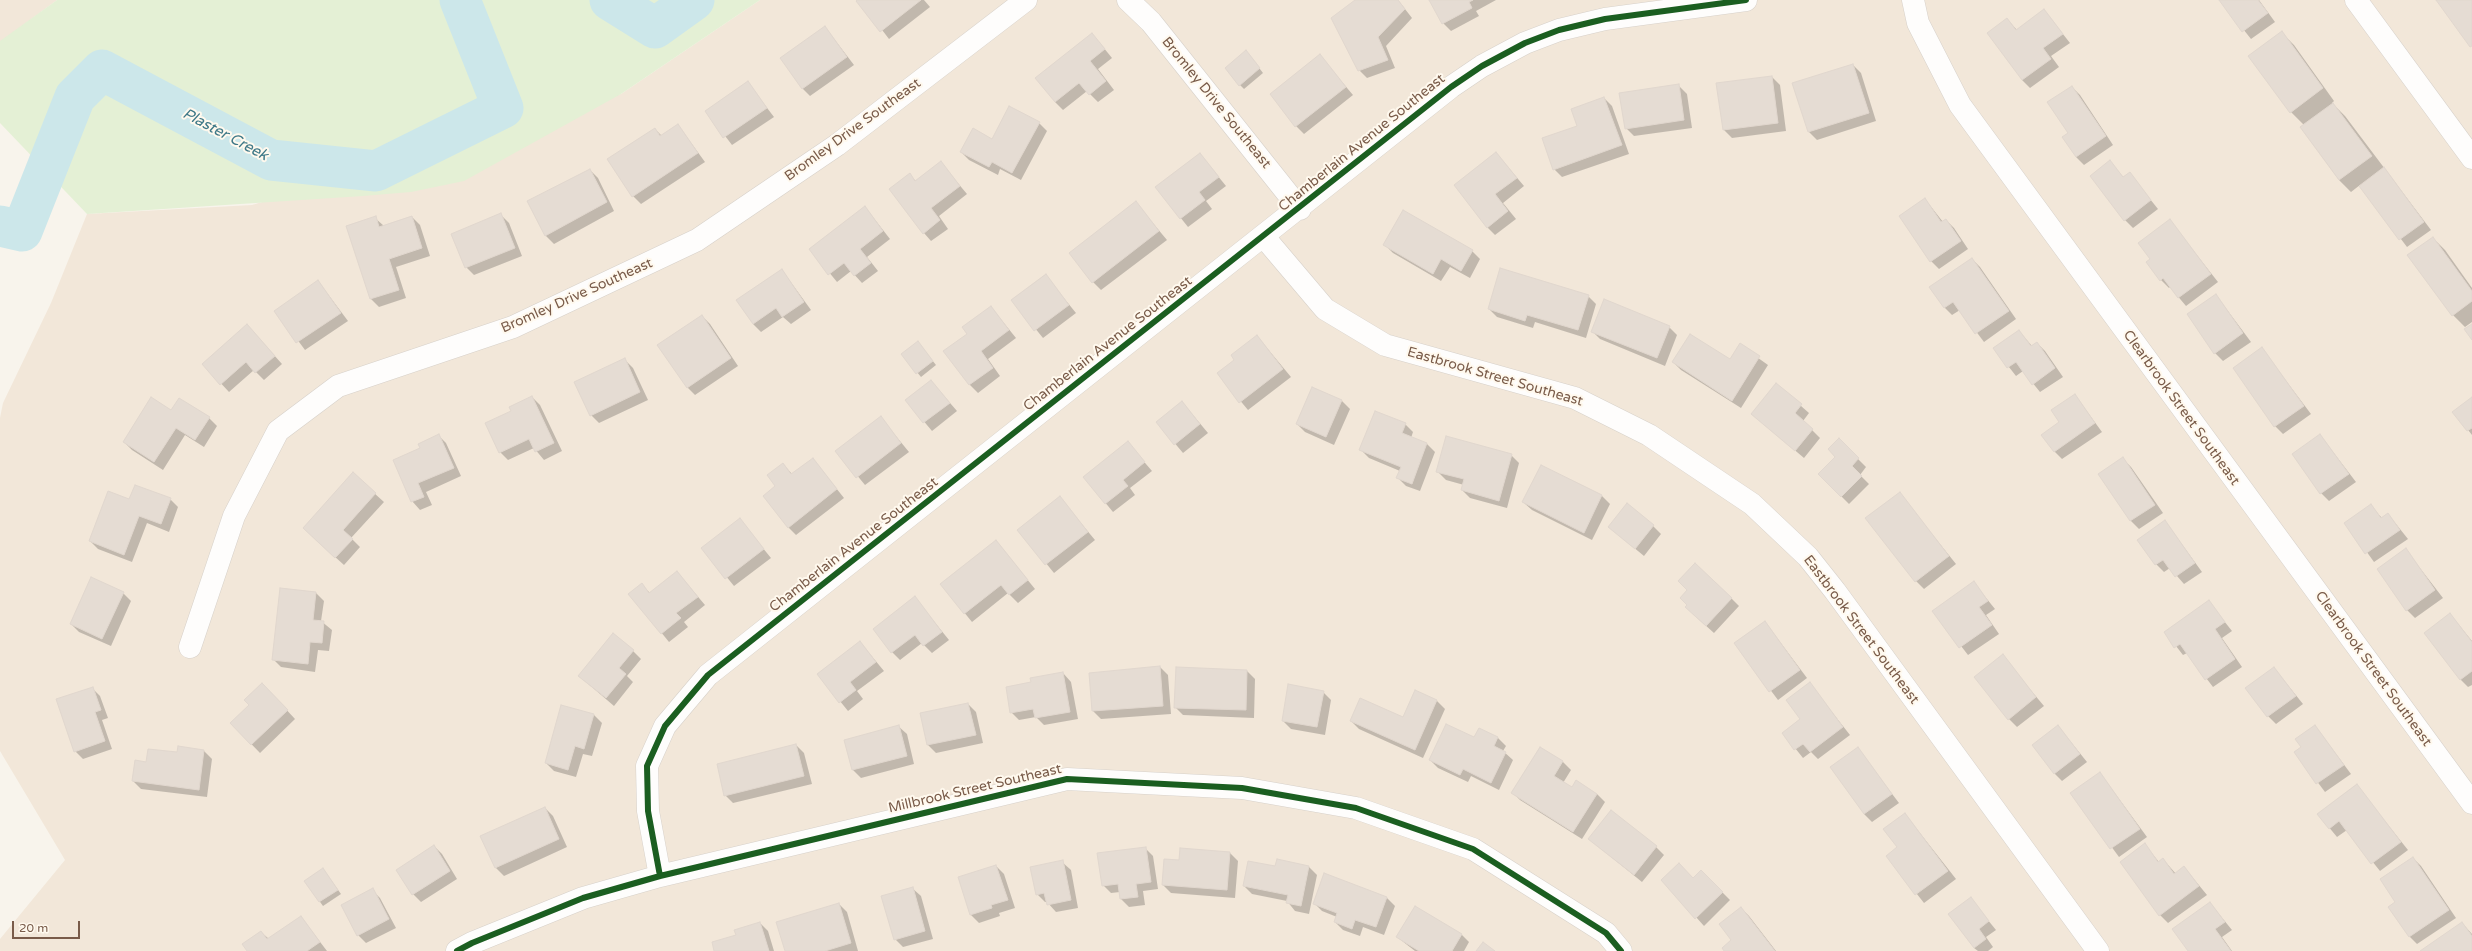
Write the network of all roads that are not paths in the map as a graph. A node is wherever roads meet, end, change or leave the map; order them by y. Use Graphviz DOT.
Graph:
graph roads {
  1 [pos="1026,0"];
  2 [pos="1128,0"];
  3 [pos="1746,0"];
  4 [pos="1912,0"];
  5 [pos="2356,0"];
  6 [pos="2472,158"];
  7 [pos="1300,209"];
  8 [pos="1264,237"];
  9 [pos="190,648"];
  10 [pos="2472,804"];
  11 [pos="660,876"];
  12 [pos="457,951"];
  13 [pos="1621,951"];
  14 [pos="2098,951"];
  1 -- 9 [label="street, Bromley Drive Southeast"];
  2 -- 7 [label="street, Bromley Drive Southeast"];
  3 -- 7 [label="street, Chamberlain Avenue Southeast"];
  4 -- 10 [label="street, Clearbrook Street Southeast"];
  5 -- 6 [label="street"];
  7 -- 8 [label="street, Chamberlain Avenue Southeast"];
  8 -- 11 [label="street, Chamberlain Avenue Southeast"];
  8 -- 14 [label="street, Eastbrook Street Southeast"];
  11 -- 12 [label="street, Millbrook Street Southeast"];
  11 -- 13 [label="street, Millbrook Street Southeast"];
}
